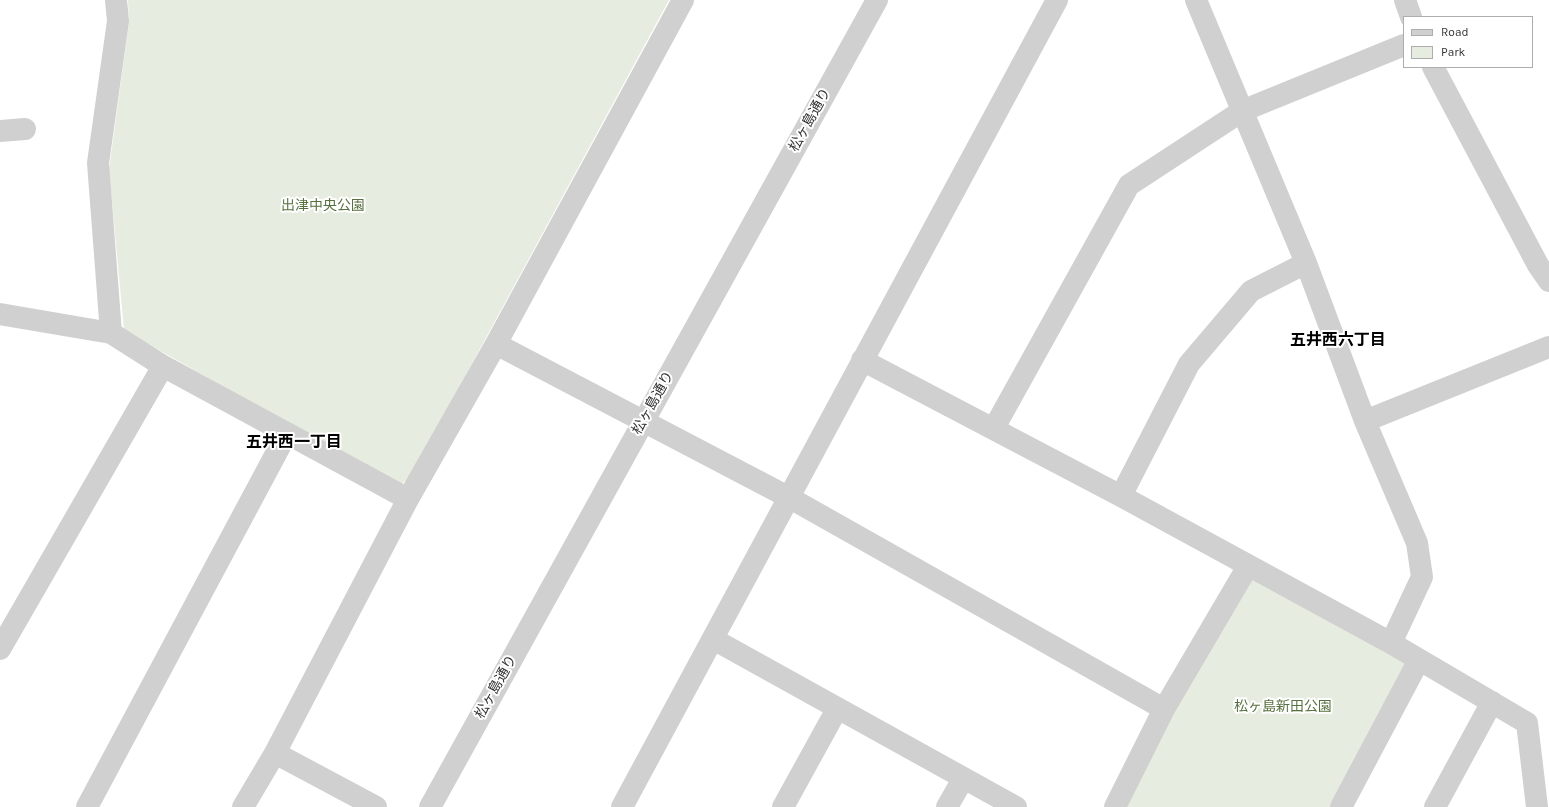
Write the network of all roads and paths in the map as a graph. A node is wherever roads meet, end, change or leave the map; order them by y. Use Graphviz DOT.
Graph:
graph roads {
  1 [pos="116,0"];
  2 [pos="683,0"];
  3 [pos="877,0"];
  4 [pos="1057,0"];
  5 [pos="1196,0"];
  6 [pos="1405,0"];
  7 [pos="1411,16"];
  8 [pos="1403,45"];
  9 [pos="1434,68"];
  10 [pos="1242,111"];
  11 [pos="25,129"];
  12 [pos="0,130"];
  13 [pos="1306,263"];
  14 [pos="1549,281"];
  15 [pos="0,314"];
  16 [pos="111,333"];
  17 [pos="496,344"];
  18 [pos="1549,347"];
  19 [pos="862,360"];
  20 [pos="163,366"];
  21 [pos="1365,421"];
  22 [pos="643,422"];
  23 [pos="994,428"];
  24 [pos="286,435"];
  25 [pos="1121,496"];
  26 [pos="790,498"];
  27 [pos="408,500"];
  28 [pos="1248,566"];
  29 [pos="714,639"];
  30 [pos="1391,643"];
  31 [pos="0,649"];
  32 [pos="1419,660"];
  33 [pos="1492,702"];
  34 [pos="837,708"];
  35 [pos="1164,710"];
  36 [pos="275,753"];
  37 [pos="963,779"];
  38 [pos="87,807"];
  39 [pos="243,807"];
  40 [pos="376,807"];
  41 [pos="430,807"];
  42 [pos="622,807"];
  43 [pos="783,807"];
  44 [pos="948,807"];
  45 [pos="1016,807"];
  46 [pos="1115,807"];
  47 [pos="1341,807"];
  48 [pos="1435,807"];
  49 [pos="1537,807"];
  1 -- 16 [label="street"];
  2 -- 17 [label="street"];
  3 -- 22 [label="street, 松ヶ島通り"];
  4 -- 19 [label="street"];
  5 -- 10 [label="street"];
  6 -- 7 [label="street"];
  8 -- 10 [label="street"];
  9 -- 14 [label="street"];
  10 -- 13 [label="street"];
  10 -- 23 [label="street"];
  11 -- 12 [label="street"];
  13 -- 21 [label="street"];
  13 -- 25 [label="street"];
  15 -- 16 [label="street"];
  16 -- 20 [label="street"];
  17 -- 22 [label="street"];
  17 -- 27 [label="street"];
  18 -- 21 [label="street"];
  19 -- 23 [label="street"];
  19 -- 26 [label="street"];
  20 -- 24 [label="street"];
  20 -- 31 [label="street"];
  21 -- 30 [label="street"];
  22 -- 26 [label="street"];
  22 -- 41 [label="street, 松ヶ島通り"];
  23 -- 25 [label="street"];
  24 -- 27 [label="street"];
  24 -- 38 [label="street"];
  25 -- 28 [label="street"];
  26 -- 29 [label="street"];
  26 -- 35 [label="street"];
  27 -- 36 [label="street"];
  28 -- 30 [label="street"];
  28 -- 35 [label="street"];
  29 -- 34 [label="street"];
  29 -- 42 [label="street"];
  30 -- 32 [label="street"];
  32 -- 33 [label="street"];
  32 -- 47 [label="street"];
  33 -- 48 [label="street"];
  33 -- 49 [label="street"];
  34 -- 37 [label="street"];
  34 -- 43 [label="street"];
  35 -- 46 [label="street"];
  36 -- 39 [label="street"];
  36 -- 40 [label="street"];
  37 -- 44 [label="street"];
  37 -- 45 [label="street"];
}
